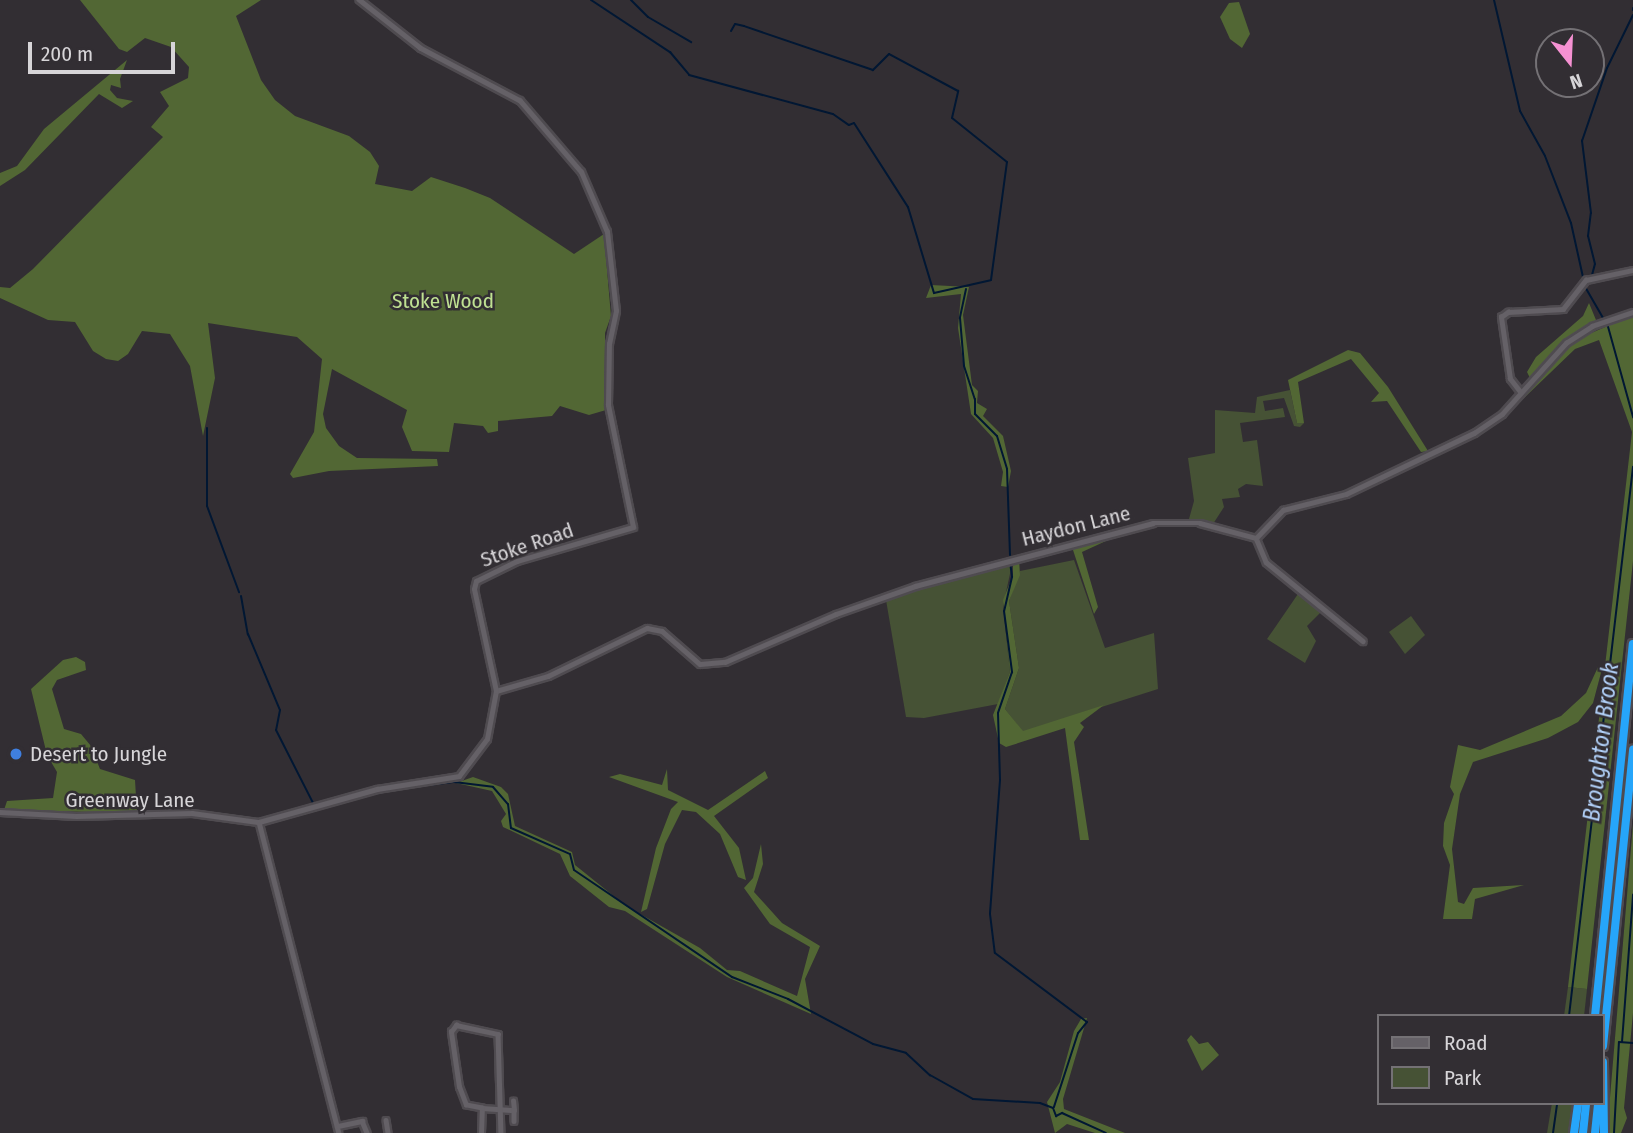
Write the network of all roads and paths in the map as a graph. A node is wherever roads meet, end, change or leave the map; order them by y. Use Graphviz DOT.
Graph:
graph roads {
  1 [pos="359,0"];
  2 [pos="1633,270"];
  3 [pos="1633,312"];
  4 [pos="1521,393"];
  5 [pos="1256,538"];
  6 [pos="1363,641"];
  7 [pos="1633,644"];
  8 [pos="496,691"];
  9 [pos="1633,750"];
  10 [pos="0,812"];
  11 [pos="259,822"];
  12 [pos="1595,1014"];
  13 [pos="1605,1026"];
  14 [pos="513,1101"];
  15 [pos="1578,1105"];
  16 [pos="1586,1105"];
  17 [pos="1598,1105"];
  18 [pos="1604,1105"];
  19 [pos="482,1108"];
  20 [pos="500,1110"];
  21 [pos="514,1110"];
  22 [pos="386,1120"];
  23 [pos="514,1121"];
  24 [pos="338,1126"];
  25 [pos="339,1133"];
  26 [pos="367,1133"];
  27 [pos="388,1133"];
  28 [pos="481,1133"];
  29 [pos="501,1133"];
  30 [pos="1574,1133"];
  31 [pos="1583,1133"];
  32 [pos="1595,1133"];
  33 [pos="1604,1133"];
  1 -- 8 [label="street, Stoke Road"];
  2 -- 4 [label="street"];
  3 -- 4 [label="street"];
  4 -- 5 [label="street"];
  5 -- 6 [label="street"];
  5 -- 8 [label="street, Haydon Lane"];
  7 -- 12 [label="highway"];
  8 -- 11 [label="street, Stoke Road"];
  9 -- 13 [label="highway"];
  10 -- 11 [label="street, Greenway Lane"];
  11 -- 24 [label="street"];
  14 -- 21 [label="street"];
  15 -- 30 [label="highway"];
  16 -- 31 [label="highway"];
  17 -- 32 [label="highway"];
  18 -- 33 [label="highway"];
  19 -- 20 [label="street"];
  19 -- 20 [label="street"];
  19 -- 28 [label="street"];
  20 -- 21 [label="street"];
  20 -- 29 [label="street"];
  21 -- 23 [label="street"];
  22 -- 27 [label="street"];
  24 -- 25 [label="street"];
  24 -- 26 [label="street"];
}
